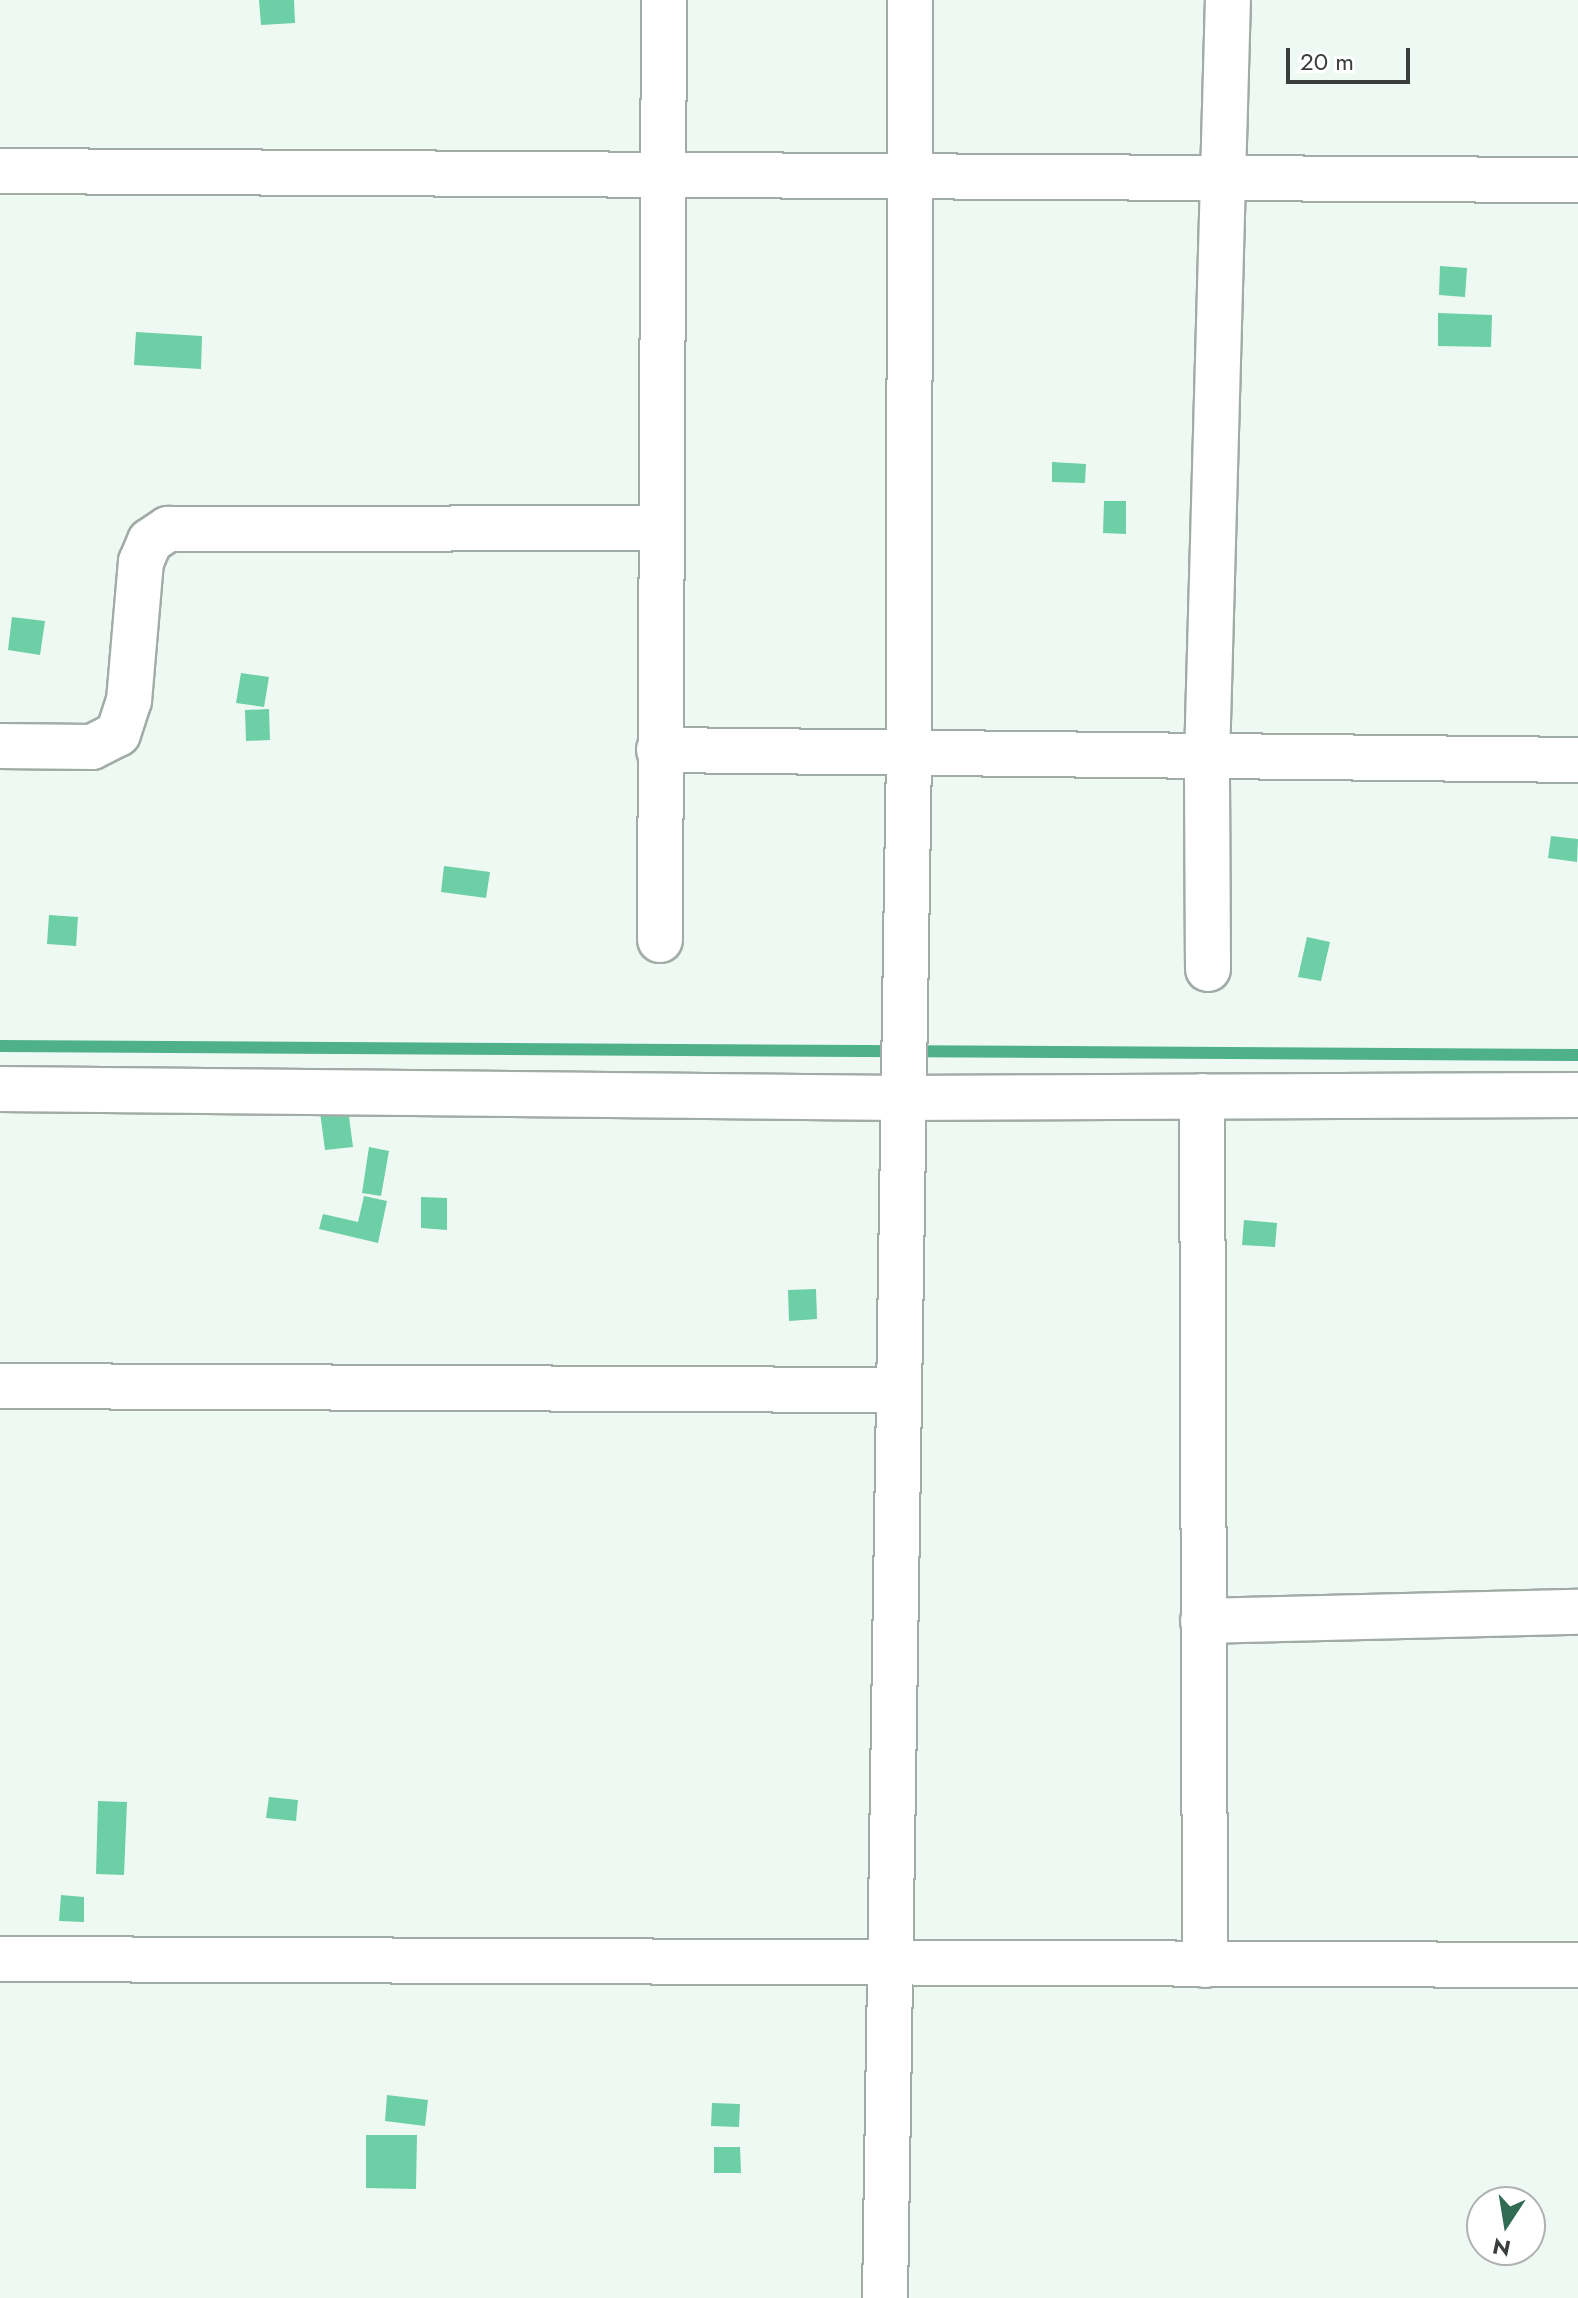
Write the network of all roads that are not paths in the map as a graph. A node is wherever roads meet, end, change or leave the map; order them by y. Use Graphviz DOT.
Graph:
graph roads {
  1 [pos="664,0"];
  2 [pos="910,0"];
  3 [pos="1228,0"];
  4 [pos="0,171"];
  5 [pos="665,173"];
  6 [pos="908,174"];
  7 [pos="1221,178"];
  8 [pos="1578,180"];
  9 [pos="662,528"];
  10 [pos="0,746"];
  11 [pos="659,750"];
  12 [pos="909,755"];
  13 [pos="1207,759"];
  14 [pos="1578,760"];
  15 [pos="660,940"];
  16 [pos="1208,969"];
  17 [pos="0,1089"];
  18 [pos="1578,1095"];
  19 [pos="1202,1096"];
  20 [pos="902,1098"];
  21 [pos="0,1386"];
  22 [pos="896,1390"];
  23 [pos="1578,1612"];
  24 [pos="1203,1621"];
  25 [pos="0,1959"];
  26 [pos="889,1965"];
  27 [pos="1205,1965"];
  28 [pos="1578,1965"];
  29 [pos="885,2298"];
  1 -- 5 [label="street"];
  2 -- 6 [label="street"];
  3 -- 7 [label="street"];
  4 -- 5 [label="street"];
  5 -- 6 [label="street"];
  5 -- 9 [label="street"];
  6 -- 7 [label="street"];
  6 -- 12 [label="street"];
  7 -- 8 [label="street"];
  7 -- 13 [label="street"];
  9 -- 10 [label="street"];
  9 -- 11 [label="street"];
  11 -- 12 [label="street"];
  11 -- 15 [label="street"];
  12 -- 13 [label="street"];
  12 -- 20 [label="street"];
  13 -- 14 [label="street"];
  13 -- 16 [label="street"];
  17 -- 20 [label="street"];
  18 -- 19 [label="street"];
  19 -- 20 [label="street"];
  19 -- 24 [label="street"];
  20 -- 22 [label="street"];
  21 -- 22 [label="street"];
  22 -- 26 [label="street"];
  23 -- 24 [label="street"];
  24 -- 27 [label="street"];
  25 -- 26 [label="street"];
  26 -- 27 [label="street"];
  26 -- 29 [label="street"];
  27 -- 28 [label="street"];
}
